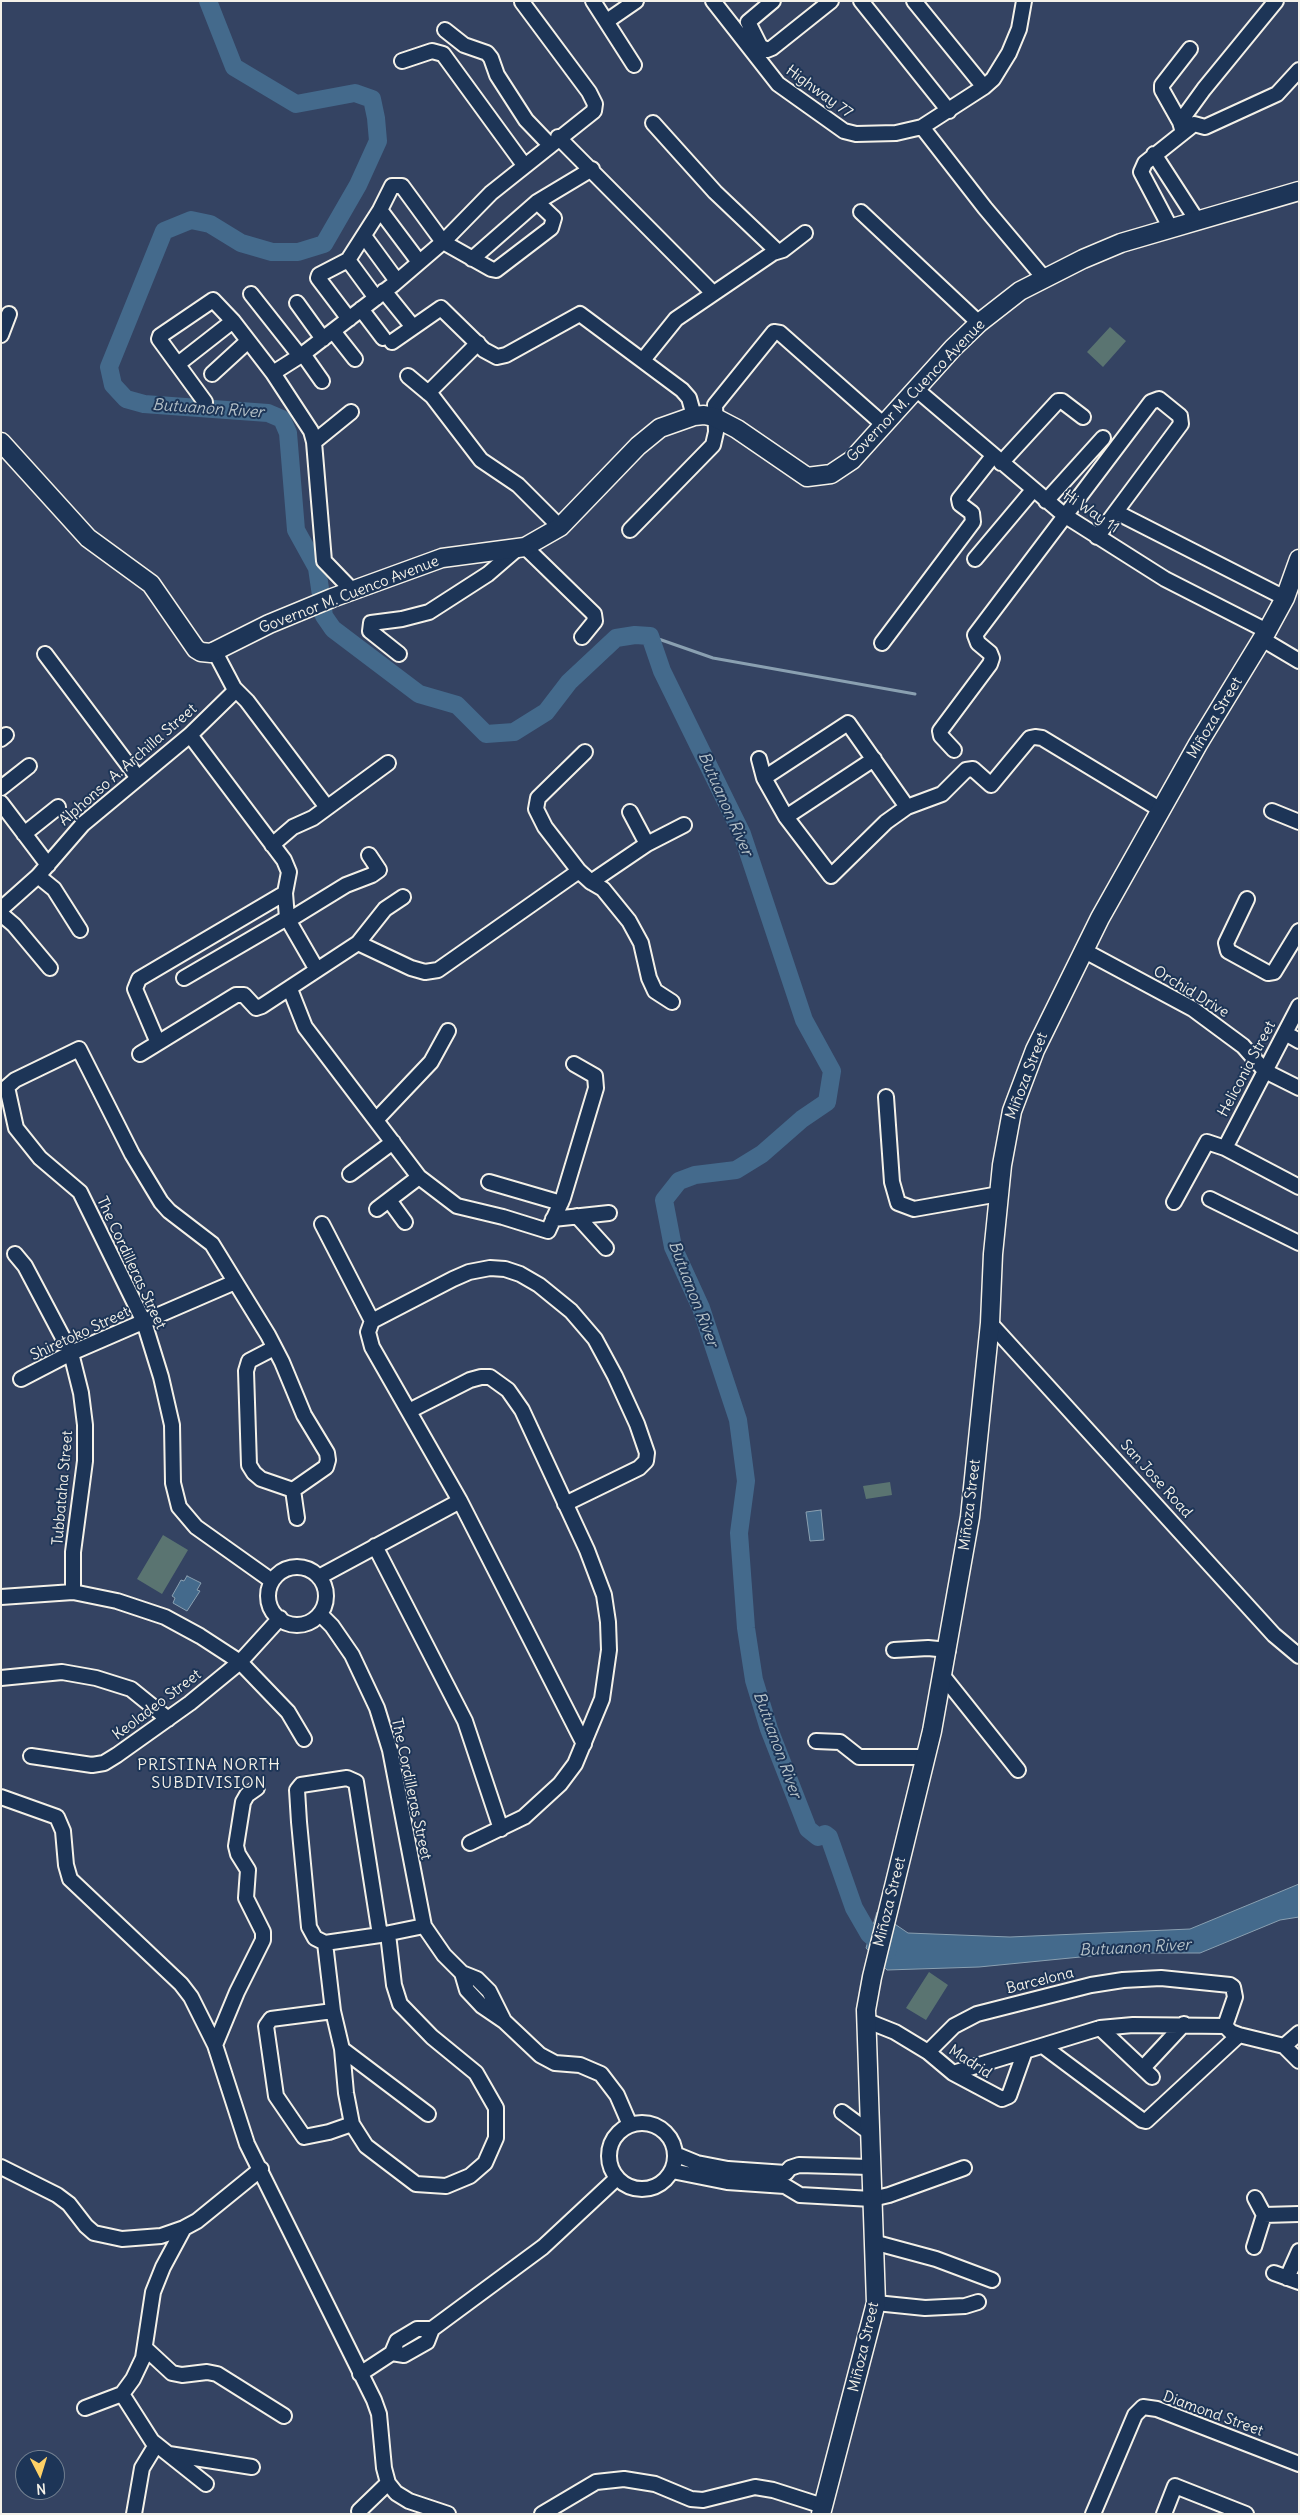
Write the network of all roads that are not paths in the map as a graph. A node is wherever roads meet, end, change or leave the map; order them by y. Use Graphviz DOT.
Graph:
graph roads {
  1 [pos="593,1"];
  2 [pos="636,1"];
  3 [pos="772,1"];
  4 [pos="831,1"];
  5 [pos="860,1"];
  6 [pos="914,1"];
  7 [pos="1024,1"];
  8 [pos="1276,1"];
  9 [pos="522,2"];
  10 [pos="714,2"];
  11 [pos="606,21"];
  12 [pos="445,30"];
  13 [pos="756,49"];
  14 [pos="1190,49"];
  15 [pos="402,61"];
  16 [pos="634,64"];
  17 [pos="1299,70"];
  18 [pos="984,87"];
  19 [pos="949,111"];
  20 [pos="653,123"];
  21 [pos="922,127"];
  22 [pos="1182,127"];
  23 [pos="554,141"];
  24 [pos="1154,154"];
  25 [pos="524,165"];
  26 [pos="592,169"];
  27 [pos="1299,191"];
  28 [pos="537,202"];
  29 [pos="380,210"];
  30 [pos="862,212"];
  31 [pos="1196,220"];
  32 [pos="1170,227"];
  33 [pos="805,233"];
  34 [pos="364,236"];
  35 [pos="443,242"];
  36 [pos="776,251"];
  37 [pos="472,259"];
  38 [pos="348,260"];
  39 [pos="419,262"];
  40 [pos="1044,278"];
  41 [pos="397,281"];
  42 [pos="713,293"];
  43 [pos="251,294"];
  44 [pos="380,295"];
  45 [pos="297,303"];
  46 [pos="361,309"];
  47 [pos="9,314"];
  48 [pos="349,319"];
  49 [pos="233,321"];
  50 [pos="409,322"];
  51 [pos="979,323"];
  52 [pos="1,334"];
  53 [pos="328,335"];
  54 [pos="248,341"];
  55 [pos="478,343"];
  56 [pos="301,355"];
  57 [pos="354,359"];
  58 [pos="643,360"];
  59 [pos="178,364"];
  60 [pos="273,373"];
  61 [pos="212,374"];
  62 [pos="408,376"];
  63 [pos="322,381"];
  64 [pos="917,390"];
  65 [pos="428,393"];
  66 [pos="205,402"];
  67 [pos="351,412"];
  68 [pos="694,416"];
  69 [pos="714,417"];
  70 [pos="1083,417"];
  71 [pos="884,424"];
  72 [pos="1103,438"];
  73 [pos="1,442"];
  74 [pos="314,442"];
  75 [pos="997,459"];
  76 [pos="1033,490"];
  77 [pos="1046,501"];
  78 [pos="1116,512"];
  79 [pos="1064,515"];
  80 [pos="560,527"];
  81 [pos="630,530"];
  82 [pos="1097,537"];
  83 [pos="521,548"];
  84 [pos="976,559"];
  85 [pos="1299,559"];
  86 [pos="1296,579"];
  87 [pos="352,590"];
  88 [pos="1285,598"];
  89 [pos="1264,635"];
  90 [pos="582,637"];
  91 [pos="882,643"];
  92 [pos="209,652"];
  93 [pos="45,654"];
  94 [pos="399,654"];
  95 [pos="1299,661"];
  96 [pos="234,688"];
  97 [pos="190,735"];
  98 [pos="954,750"];
  99 [pos="585,752"];
  100 [pos="759,759"];
  101 [pos="874,759"];
  102 [pos="388,763"];
  103 [pos="30,766"];
  104 [pos="138,778"];
  105 [pos="764,778"];
  106 [pos="1,788"];
  107 [pos="1,803"];
  108 [pos="326,806"];
  109 [pos="58,807"];
  110 [pos="908,807"];
  111 [pos="1161,810"];
  112 [pos="1272,811"];
  113 [pos="630,812"];
  114 [pos="786,817"];
  115 [pos="1299,822"];
  116 [pos="684,825"];
  117 [pos="24,834"];
  118 [pos="646,844"];
  119 [pos="272,845"];
  120 [pos="370,855"];
  121 [pos="43,871"];
  122 [pos="579,871"];
  123 [pos="592,882"];
  124 [pos="285,893"];
  125 [pos="403,897"];
  126 [pos="1247,899"];
  127 [pos="1,909"];
  128 [pos="1,914"];
  129 [pos="288,919"];
  130 [pos="80,930"];
  131 [pos="1299,930"];
  132 [pos="358,943"];
  133 [pos="1083,950"];
  134 [pos="50,968"];
  135 [pos="318,970"];
  136 [pos="184,978"];
  137 [pos="290,990"];
  138 [pos="672,1002"];
  139 [pos="1299,1006"];
  140 [pos="448,1032"];
  141 [pos="1284,1033"];
  142 [pos="1299,1041"];
  143 [pos="158,1043"];
  144 [pos="140,1054"];
  145 [pos="574,1064"];
  146 [pos="1265,1070"];
  147 [pos="1299,1088"];
  148 [pos="886,1097"];
  149 [pos="376,1120"];
  150 [pos="16,1128"];
  151 [pos="1,1129"];
  152 [pos="393,1142"];
  153 [pos="1224,1148"];
  154 [pos="350,1174"];
  155 [pos="419,1177"];
  156 [pos="489,1182"];
  157 [pos="1299,1187"];
  158 [pos="999,1194"];
  159 [pos="1210,1199"];
  160 [pos="389,1200"];
  161 [pos="1174,1202"];
  162 [pos="561,1203"];
  163 [pos="377,1209"];
  164 [pos="609,1213"];
  165 [pos="577,1216"];
  166 [pos="553,1219"];
  167 [pos="405,1222"];
  168 [pos="322,1224"];
  169 [pos="1299,1243"];
  170 [pos="606,1248"];
  171 [pos="15,1254"];
  172 [pos="235,1282"];
  173 [pos="372,1321"];
  174 [pos="144,1322"];
  175 [pos="990,1322"];
  176 [pos="274,1348"];
  177 [pos="71,1353"];
  178 [pos="21,1379"];
  179 [pos="409,1411"];
  180 [pos="293,1490"];
  181 [pos="460,1502"];
  182 [pos="565,1504"];
  183 [pos="297,1518"];
  184 [pos="375,1546"];
  185 [pos="319,1577"];
  186 [pos="272,1581"];
  187 [pos="73,1592"];
  188 [pos="1,1597"];
  189 [pos="320,1614"];
  190 [pos="280,1618"];
  191 [pos="894,1650"];
  192 [pos="948,1650"];
  193 [pos="1299,1656"];
  194 [pos="240,1662"];
  195 [pos="944,1676"];
  196 [pos="1,1678"];
  197 [pos="168,1719"];
  198 [pos="304,1739"];
  199 [pos="816,1741"];
  200 [pos="584,1744"];
  201 [pos="31,1756"];
  202 [pos="926,1757"];
  203 [pos="1018,1770"];
  204 [pos="257,1788"];
  205 [pos="1,1797"];
  206 [pos="501,1829"];
  207 [pos="470,1843"];
  208 [pos="424,1926"];
  209 [pos="384,1934"];
  210 [pos="325,1944"];
  211 [pos="333,2011"];
  212 [pos="866,2015"];
  213 [pos="1184,2024"];
  214 [pos="1225,2026"];
  215 [pos="1100,2028"];
  216 [pos="1299,2033"];
  217 [pos="1239,2035"];
  218 [pos="215,2045"];
  219 [pos="1043,2046"];
  220 [pos="1284,2046"];
  221 [pos="342,2049"];
  222 [pos="1025,2050"];
  223 [pos="928,2052"];
  224 [pos="1299,2061"];
  225 [pos="953,2072"];
  226 [pos="842,2112"];
  227 [pos="428,2114"];
  228 [pos="352,2124"];
  229 [pos="630,2126"];
  230 [pos="869,2132"];
  231 [pos="675,2154"];
  232 [pos="1,2167"];
  233 [pos="870,2167"];
  234 [pos="964,2168"];
  235 [pos="261,2169"];
  236 [pos="672,2171"];
  237 [pos="617,2178"];
  238 [pos="785,2180"];
  239 [pos="1255,2198"];
  240 [pos="872,2199"];
  241 [pos="1299,2214"];
  242 [pos="1264,2215"];
  243 [pos="184,2228"];
  244 [pos="874,2242"];
  245 [pos="1254,2247"];
  246 [pos="1299,2251"];
  247 [pos="1287,2278"];
  248 [pos="992,2280"];
  249 [pos="978,2302"];
  250 [pos="876,2303"];
  251 [pos="145,2348"];
  252 [pos="360,2374"];
  253 [pos="122,2394"];
  254 [pos="85,2408"];
  255 [pos="284,2416"];
  256 [pos="156,2445"];
  257 [pos="169,2454"];
  258 [pos="1299,2464"];
  259 [pos="252,2467"];
  260 [pos="388,2483"];
  261 [pos="206,2484"];
  262 [pos="822,2510"];
  263 [pos="359,2512"];
  264 [pos="134,2514"];
  265 [pos="448,2514"];
  266 [pos="542,2514"];
  267 [pos="1093,2514"];
  268 [pos="1164,2514"];
  269 [pos="1246,2514"];
  1 -- 11 [label="street"];
  2 -- 11 [label="street"];
  3 -- 13 [label="street"];
  4 -- 13 [label="street"];
  5 -- 19 [label="street"];
  6 -- 18 [label="street"];
  7 -- 18 [label="street, Highway 77"];
  8 -- 22 [label="street"];
  9 -- 23 [label="street"];
  10 -- 13 [label="street, Highway 77"];
  11 -- 16 [label="street"];
  12 -- 23 [label="street"];
  13 -- 21 [label="street, Highway 77"];
  14 -- 22 [label="street"];
  15 -- 25 [label="street"];
  17 -- 22 [label="street"];
  18 -- 19 [label="street, Highway 77"];
  19 -- 21 [label="street, Highway 77"];
  20 -- 36 [label="street"];
  21 -- 40 [label="street"];
  22 -- 24 [label="street"];
  23 -- 25 [label="street"];
  23 -- 26 [label="street"];
  24 -- 31 [label="street"];
  24 -- 32 [label="street"];
  25 -- 35 [label="street"];
  26 -- 28 [label="street"];
  26 -- 42 [label="street"];
  27 -- 31 [label="main road, Governor M. Cuenco Avenue"];
  28 -- 37 [label="street"];
  28 -- 37 [label="street"];
  29 -- 34 [label="street"];
  29 -- 35 [label="street"];
  29 -- 39 [label="street"];
  30 -- 51 [label="street"];
  31 -- 32 [label="main road, Governor M. Cuenco Avenue"];
  32 -- 40 [label="main road, Governor M. Cuenco Avenue"];
  33 -- 36 [label="street"];
  34 -- 38 [label="street"];
  34 -- 41 [label="street"];
  35 -- 37 [label="street"];
  35 -- 39 [label="street"];
  36 -- 42 [label="street"];
  38 -- 44 [label="street"];
  38 -- 48 [label="street"];
  39 -- 41 [label="street"];
  40 -- 51 [label="main road, Governor M. Cuenco Avenue"];
  41 -- 44 [label="street"];
  42 -- 58 [label="street"];
  43 -- 56 [label="street"];
  44 -- 46 [label="street"];
  44 -- 50 [label="street"];
  45 -- 53 [label="street"];
  46 -- 48 [label="street"];
  46 -- 55 [label="street"];
  47 -- 52 [label="street"];
  48 -- 53 [label="street"];
  49 -- 54 [label="street"];
  49 -- 59 [label="street"];
  49 -- 59 [label="street"];
  51 -- 64 [label="main road, Governor M. Cuenco Avenue"];
  53 -- 56 [label="street"];
  53 -- 57 [label="street"];
  54 -- 60 [label="street"];
  54 -- 61 [label="street"];
  55 -- 58 [label="street"];
  55 -- 65 [label="street"];
  56 -- 60 [label="street"];
  56 -- 63 [label="street"];
  58 -- 68 [label="street"];
  59 -- 66 [label="street"];
  60 -- 74 [label="street"];
  62 -- 65 [label="street"];
  64 -- 71 [label="main road, Governor M. Cuenco Avenue"];
  64 -- 75 [label="street, Hi Way 11"];
  65 -- 80 [label="street"];
  67 -- 74 [label="street"];
  68 -- 69 [label="main road, Governor M. Cuenco Avenue"];
  68 -- 80 [label="main road, Governor M. Cuenco Avenue"];
  69 -- 71 [label="main road, Governor M. Cuenco Avenue"];
  69 -- 71 [label="street"];
  69 -- 81 [label="street"];
  70 -- 75 [label="street"];
  72 -- 77 [label="street"];
  73 -- 92 [label="main road"];
  74 -- 87 [label="street"];
  75 -- 76 [label="street, Hi Way 11"];
  75 -- 91 [label="street"];
  76 -- 77 [label="street, Hi Way 11"];
  76 -- 84 [label="street"];
  77 -- 79 [label="street, Hi Way 11"];
  78 -- 79 [label="street"];
  78 -- 82 [label="street"];
  78 -- 88 [label="street"];
  79 -- 82 [label="street, Hi Way 11"];
  79 -- 98 [label="street"];
  80 -- 83 [label="main road, Governor M. Cuenco Avenue"];
  82 -- 89 [label="street, Hi Way 11"];
  83 -- 87 [label="main road, Governor M. Cuenco Avenue"];
  83 -- 90 [label="street"];
  83 -- 94 [label="street"];
  85 -- 86 [label="main road, Miñoza Street"];
  86 -- 88 [label="main road, Miñoza Street"];
  87 -- 92 [label="main road, Governor M. Cuenco Avenue"];
  88 -- 89 [label="main road, Miñoza Street"];
  89 -- 95 [label="street, Hi Way 11"];
  89 -- 111 [label="main road, Miñoza Street"];
  92 -- 96 [label="street"];
  93 -- 104 [label="street"];
  96 -- 97 [label="street, Alphonso A. Archilla Street"];
  96 -- 108 [label="street"];
  97 -- 104 [label="street, Alphonso A. Archilla Street"];
  97 -- 119 [label="street"];
  99 -- 122 [label="street"];
  100 -- 105 [label="street"];
  101 -- 105 [label="street"];
  101 -- 110 [label="street"];
  101 -- 114 [label="street"];
  102 -- 108 [label="street"];
  103 -- 106 [label="street"];
  104 -- 121 [label="street, Alphonso A. Archilla Street"];
  105 -- 114 [label="street"];
  107 -- 117 [label="street"];
  108 -- 119 [label="street"];
  109 -- 117 [label="street"];
  110 -- 111 [label="street"];
  110 -- 114 [label="street"];
  111 -- 133 [label="main road, Miñoza Street"];
  112 -- 115 [label="street"];
  113 -- 118 [label="street"];
  116 -- 118 [label="street"];
  117 -- 121 [label="street"];
  118 -- 123 [label="street"];
  119 -- 124 [label="street"];
  120 -- 129 [label="street"];
  121 -- 127 [label="street, Alphonso A. Archilla Street"];
  121 -- 130 [label="street"];
  122 -- 123 [label="street"];
  122 -- 132 [label="street"];
  123 -- 138 [label="street"];
  124 -- 129 [label="street"];
  124 -- 143 [label="street"];
  125 -- 132 [label="street"];
  126 -- 131 [label="street"];
  128 -- 134 [label="street"];
  129 -- 135 [label="street"];
  129 -- 136 [label="street"];
  132 -- 135 [label="street"];
  133 -- 146 [label="street, Orchid Drive"];
  133 -- 158 [label="main road, Miñoza Street"];
  135 -- 137 [label="street"];
  137 -- 143 [label="street"];
  137 -- 149 [label="street"];
  139 -- 141 [label="street, Heliconia Street"];
  140 -- 149 [label="street"];
  141 -- 142 [label="street"];
  141 -- 146 [label="street, Heliconia Street"];
  143 -- 144 [label="street"];
  145 -- 162 [label="street"];
  146 -- 147 [label="street, Orchid Drive"];
  146 -- 153 [label="street, Heliconia Street"];
  148 -- 158 [label="street"];
  149 -- 152 [label="street"];
  150 -- 151 [label="street"];
  150 -- 172 [label="street, The Cordilleras Street"];
  150 -- 174 [label="street, The Cordilleras Street"];
  152 -- 154 [label="street"];
  152 -- 155 [label="street"];
  153 -- 157 [label="street"];
  153 -- 161 [label="street"];
  155 -- 160 [label="street"];
  155 -- 166 [label="street"];
  156 -- 162 [label="street"];
  158 -- 175 [label="main road, Miñoza Street"];
  159 -- 169 [label="street"];
  160 -- 163 [label="street"];
  160 -- 167 [label="street"];
  162 -- 166 [label="street"];
  164 -- 165 [label="street"];
  165 -- 166 [label="street"];
  165 -- 170 [label="street"];
  168 -- 173 [label="street"];
  171 -- 177 [label="street, Tubbataha Street"];
  172 -- 174 [label="street, Shiretoko Street"];
  172 -- 176 [label="street"];
  173 -- 179 [label="street"];
  173 -- 182 [label="street"];
  174 -- 177 [label="street, Shiretoko Street"];
  174 -- 186 [label="street, The Cordilleras Street"];
  175 -- 192 [label="main road, Miñoza Street"];
  175 -- 193 [label="street, San Jose Road"];
  176 -- 180 [label="street"];
  176 -- 180 [label="street"];
  177 -- 178 [label="street, Shiretoko Street"];
  177 -- 187 [label="street, Tubbataha Street"];
  179 -- 181 [label="street"];
  179 -- 182 [label="street"];
  180 -- 183 [label="street"];
  181 -- 184 [label="street"];
  181 -- 200 [label="street"];
  182 -- 200 [label="street"];
  184 -- 185 [label="street"];
  184 -- 206 [label="street"];
  185 -- 186 [label="street"];
  185 -- 189 [label="street"];
  186 -- 190 [label="street"];
  187 -- 188 [label="street"];
  187 -- 194 [label="street"];
  189 -- 190 [label="street"];
  189 -- 208 [label="street, The Cordilleras Street"];
  190 -- 194 [label="street, Keoladeo Street"];
  191 -- 192 [label="street"];
  192 -- 195 [label="main road, Miñoza Street"];
  194 -- 197 [label="street, Keoladeo Street"];
  194 -- 198 [label="street"];
  195 -- 202 [label="main road, Miñoza Street"];
  195 -- 203 [label="street"];
  196 -- 197 [label="street"];
  197 -- 201 [label="street, Keoladeo Street"];
  199 -- 202 [label="street"];
  200 -- 206 [label="street"];
  202 -- 212 [label="main road, Miñoza Street"];
  204 -- 218 [label="street"];
  205 -- 218 [label="street"];
  206 -- 207 [label="street"];
  208 -- 209 [label="street"];
  208 -- 229 [label="street, The Cordilleras Street"];
  209 -- 210 [label="street"];
  209 -- 210 [label="street"];
  209 -- 228 [label="street"];
  210 -- 211 [label="street"];
  211 -- 221 [label="street"];
  211 -- 228 [label="street"];
  212 -- 223 [label="street, Madrid"];
  212 -- 230 [label="main road, Miñoza Street"];
  213 -- 214 [label="street"];
  213 -- 215 [label="street"];
  213 -- 215 [label="street"];
  214 -- 217 [label="street"];
  214 -- 223 [label="street, Barcelona"];
  215 -- 219 [label="street"];
  216 -- 220 [label="street"];
  217 -- 219 [label="street"];
  217 -- 220 [label="street"];
  218 -- 235 [label="street"];
  219 -- 222 [label="street"];
  220 -- 224 [label="street"];
  221 -- 227 [label="street"];
  221 -- 228 [label="street"];
  222 -- 225 [label="street"];
  222 -- 225 [label="street, Madrid"];
  223 -- 225 [label="street, Madrid"];
  226 -- 230 [label="street"];
  229 -- 231 [label="street"];
  229 -- 237 [label="street"];
  230 -- 233 [label="main road, Miñoza Street"];
  231 -- 236 [label="street"];
  231 -- 238 [label="street"];
  232 -- 243 [label="street"];
  233 -- 238 [label="street"];
  233 -- 240 [label="main road, Miñoza Street"];
  234 -- 240 [label="street"];
  235 -- 243 [label="street"];
  235 -- 252 [label="street"];
  236 -- 237 [label="street"];
  236 -- 238 [label="street"];
  237 -- 252 [label="street"];
  238 -- 240 [label="street"];
  239 -- 242 [label="street"];
  240 -- 244 [label="main road, Miñoza Street"];
  241 -- 242 [label="street"];
  242 -- 245 [label="street"];
  243 -- 251 [label="street"];
  244 -- 248 [label="street"];
  244 -- 250 [label="main road, Miñoza Street"];
  246 -- 247 [label="street"];
  249 -- 250 [label="street"];
  250 -- 262 [label="main road, Miñoza Street"];
  251 -- 253 [label="street"];
  251 -- 255 [label="street"];
  252 -- 260 [label="street"];
  253 -- 254 [label="street"];
  253 -- 256 [label="street"];
  256 -- 257 [label="street"];
  256 -- 264 [label="street"];
  257 -- 259 [label="street"];
  257 -- 261 [label="street"];
  258 -- 267 [label="street, Diamond Street"];
  260 -- 263 [label="street"];
  260 -- 265 [label="street"];
  262 -- 266 [label="street"];
  268 -- 269 [label="street"];
}
